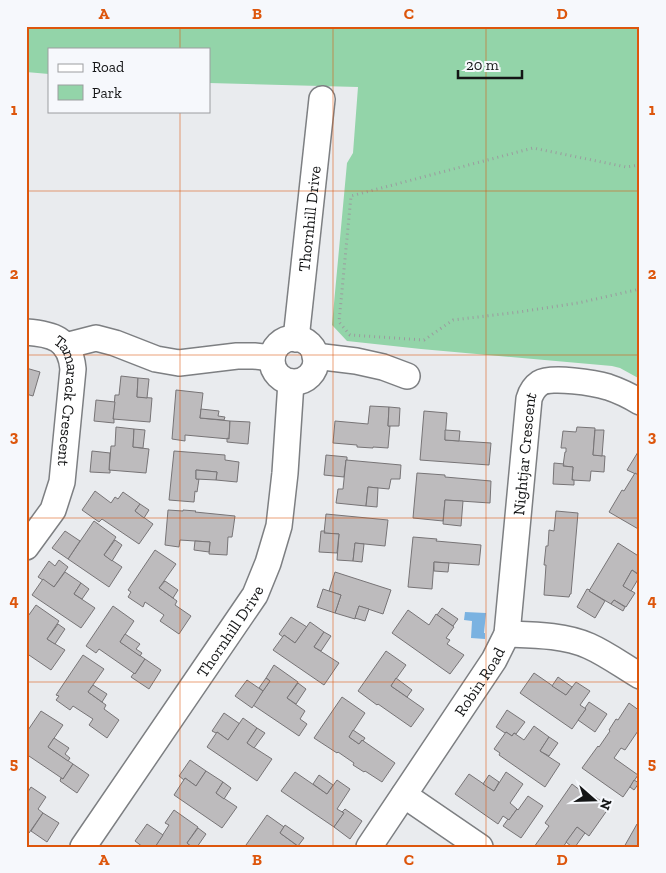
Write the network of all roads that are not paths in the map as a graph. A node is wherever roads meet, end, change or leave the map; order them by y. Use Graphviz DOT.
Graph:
graph roads {
  1 [pos="322,99"];
  2 [pos="26,332"];
  3 [pos="296,339"];
  4 [pos="64,346"];
  5 [pos="315,356"];
  6 [pos="272,358"];
  7 [pos="407,376"];
  8 [pos="291,382"];
  9 [pos="640,402"];
  10 [pos="26,547"];
  11 [pos="507,634"];
  12 [pos="640,676"];
  13 [pos="404,795"];
  14 [pos="83,847"];
  15 [pos="369,847"];
  16 [pos="480,847"];
  1 -- 3 [label="street, Thornhill Drive"];
  2 -- 4 [label="street, Tamarack Crescent"];
  3 -- 5 [label="street"];
  3 -- 6 [label="street"];
  4 -- 6 [label="street"];
  4 -- 10 [label="street, Tamarack Crescent"];
  5 -- 7 [label="street"];
  5 -- 8 [label="street"];
  6 -- 8 [label="street"];
  8 -- 14 [label="street, Thornhill Drive"];
  9 -- 11 [label="street, Nightjar Crescent"];
  11 -- 12 [label="street, Robin Road"];
  11 -- 13 [label="street, Robin Road"];
  13 -- 15 [label="street, Robin Road"];
  13 -- 16 [label="street"];
}
